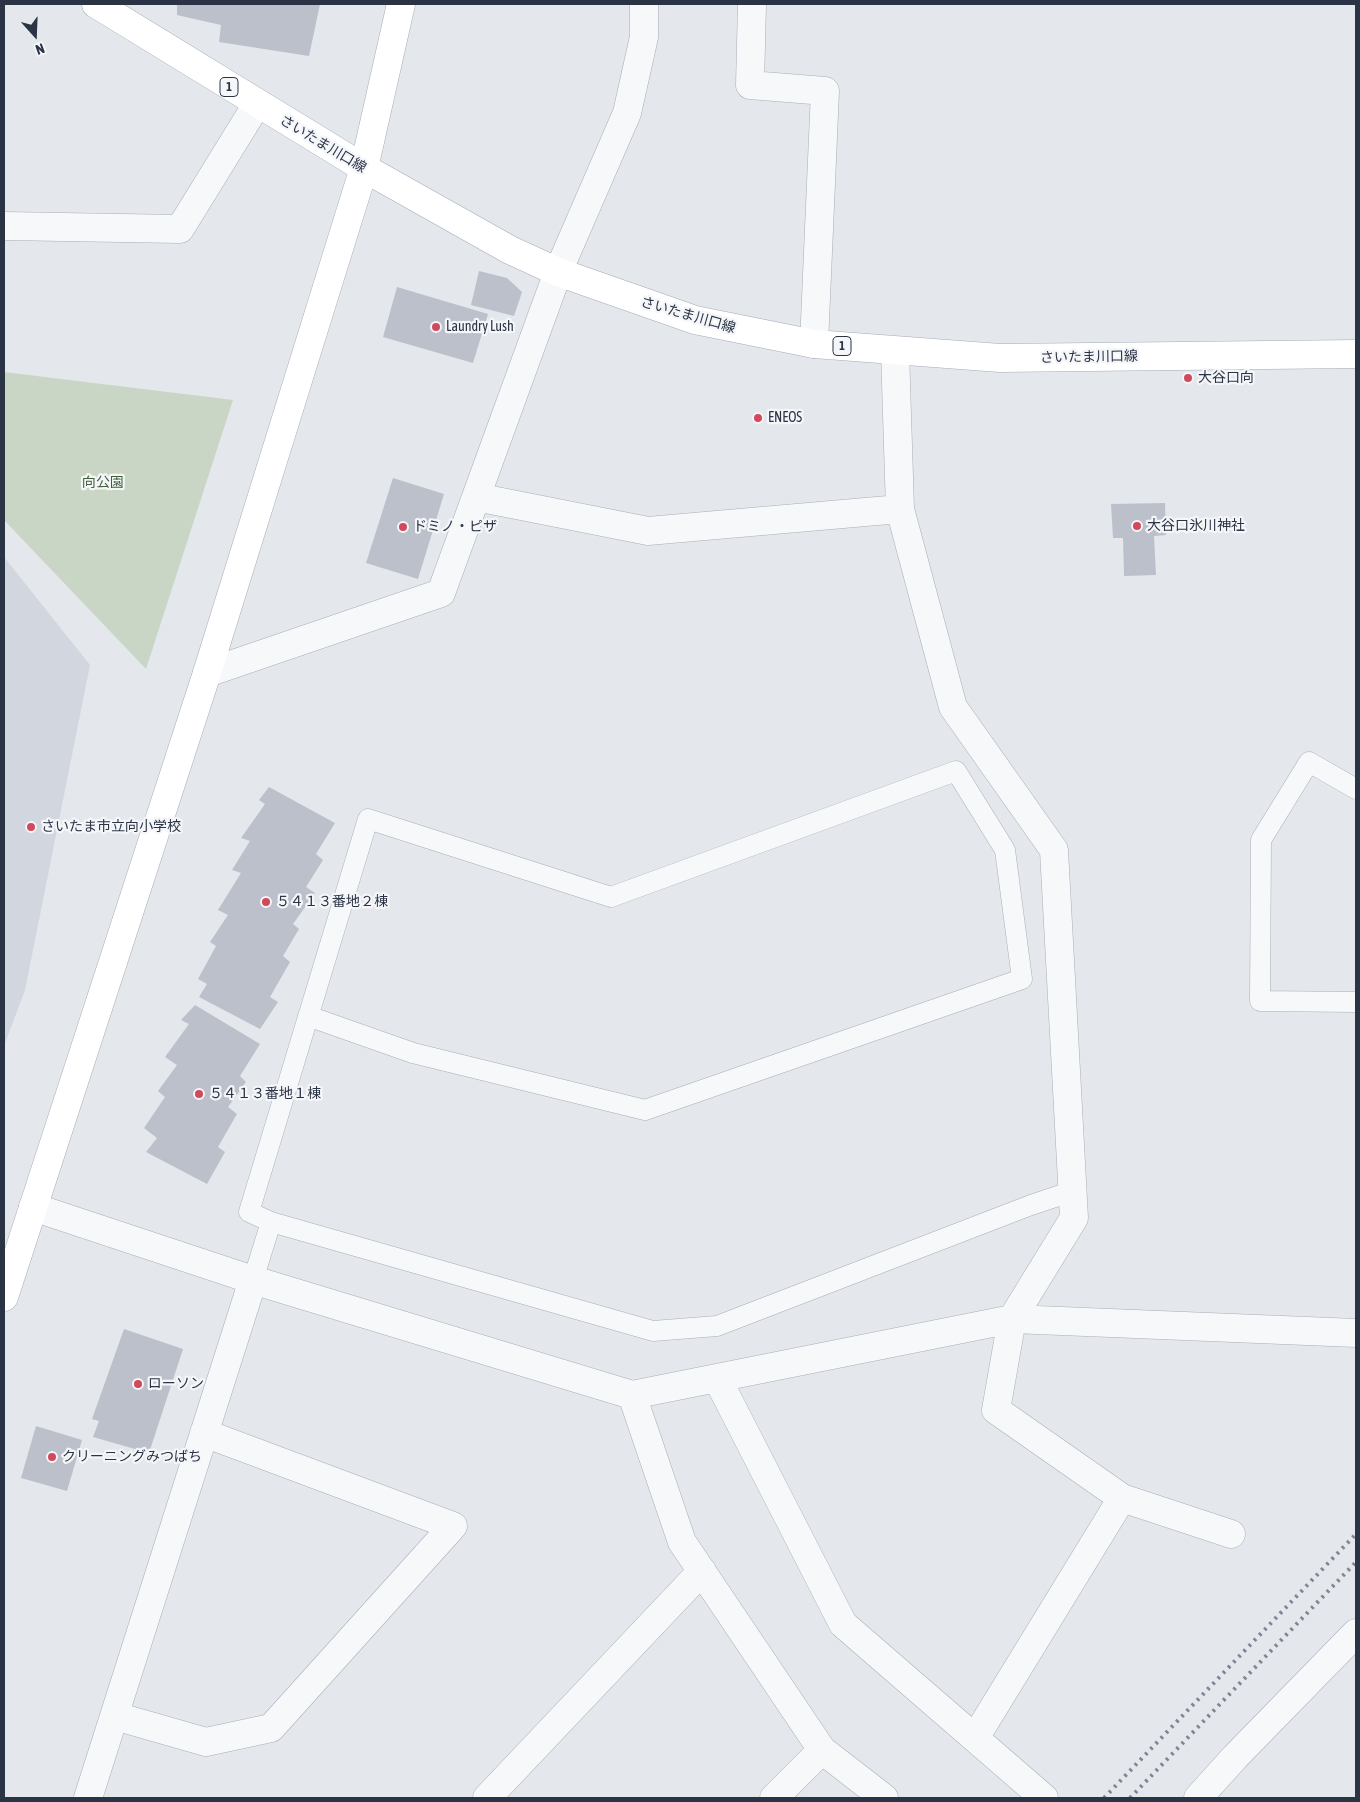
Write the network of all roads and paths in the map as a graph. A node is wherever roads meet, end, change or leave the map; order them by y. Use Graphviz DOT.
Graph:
graph roads {
  1 [pos="96,4"];
  2 [pos="401,4"];
  3 [pos="644,4"];
  4 [pos="752,4"];
  5 [pos="257,104"];
  6 [pos="364,168"];
  7 [pos="4,226"];
  8 [pos="558,272"];
  9 [pos="814,344"];
  10 [pos="895,350"];
  11 [pos="1356,354"];
  12 [pos="476,497"];
  13 [pos="900,510"];
  14 [pos="207,673"];
  15 [pos="1356,789"];
  16 [pos="1356,1002"];
  17 [pos="308,1016"];
  18 [pos="1073,1192"];
  19 [pos="33,1206"];
  20 [pos="271,1222"];
  21 [pos="253,1280"];
  22 [pos="4,1298"];
  23 [pos="1012,1319"];
  24 [pos="1356,1333"];
  25 [pos="718,1378"];
  26 [pos="632,1395"];
  27 [pos="204,1432"];
  28 [pos="1122,1498"];
  29 [pos="1230,1534"];
  30 [pos="702,1571"];
  31 [pos="1356,1633"];
  32 [pos="114,1716"];
  33 [pos="975,1738"];
  34 [pos="822,1750"];
  35 [pos="88,1798"];
  36 [pos="486,1798"];
  37 [pos="774,1798"];
  38 [pos="884,1798"];
  39 [pos="1044,1798"];
  40 [pos="1198,1798"];
  1 -- 5 [label="main road, さいたま川口線 / 1"];
  2 -- 6 [label="main road"];
  3 -- 8 [label="street"];
  4 -- 9 [label="street"];
  5 -- 6 [label="main road, さいたま川口線 / 1"];
  5 -- 7 [label="street"];
  6 -- 8 [label="main road, さいたま川口線 / 1"];
  6 -- 14 [label="main road"];
  8 -- 9 [label="main road, さいたま川口線 / 1"];
  8 -- 12 [label="street"];
  9 -- 10 [label="main road, さいたま川口線 / 1"];
  10 -- 11 [label="main road, さいたま川口線 / 1"];
  10 -- 13 [label="street"];
  12 -- 13 [label="street"];
  12 -- 14 [label="street"];
  13 -- 18 [label="street"];
  14 -- 19 [label="main road"];
  15 -- 16 [label="lane"];
  17 -- 17 [label="lane"];
  17 -- 20 [label="lane"];
  18 -- 20 [label="lane"];
  18 -- 23 [label="street"];
  19 -- 21 [label="street"];
  19 -- 22 [label="main road"];
  20 -- 21 [label="lane"];
  21 -- 26 [label="street"];
  21 -- 27 [label="street"];
  23 -- 24 [label="street"];
  23 -- 25 [label="street"];
  23 -- 28 [label="street"];
  25 -- 26 [label="street"];
  25 -- 33 [label="street"];
  26 -- 30 [label="street"];
  27 -- 32 [label="street"];
  27 -- 32 [label="street"];
  28 -- 29 [label="street"];
  28 -- 33 [label="street"];
  30 -- 34 [label="street"];
  30 -- 36 [label="street"];
  31 -- 40 [label="street"];
  32 -- 35 [label="street"];
  33 -- 39 [label="street"];
  34 -- 37 [label="street"];
  34 -- 38 [label="street"];
}
